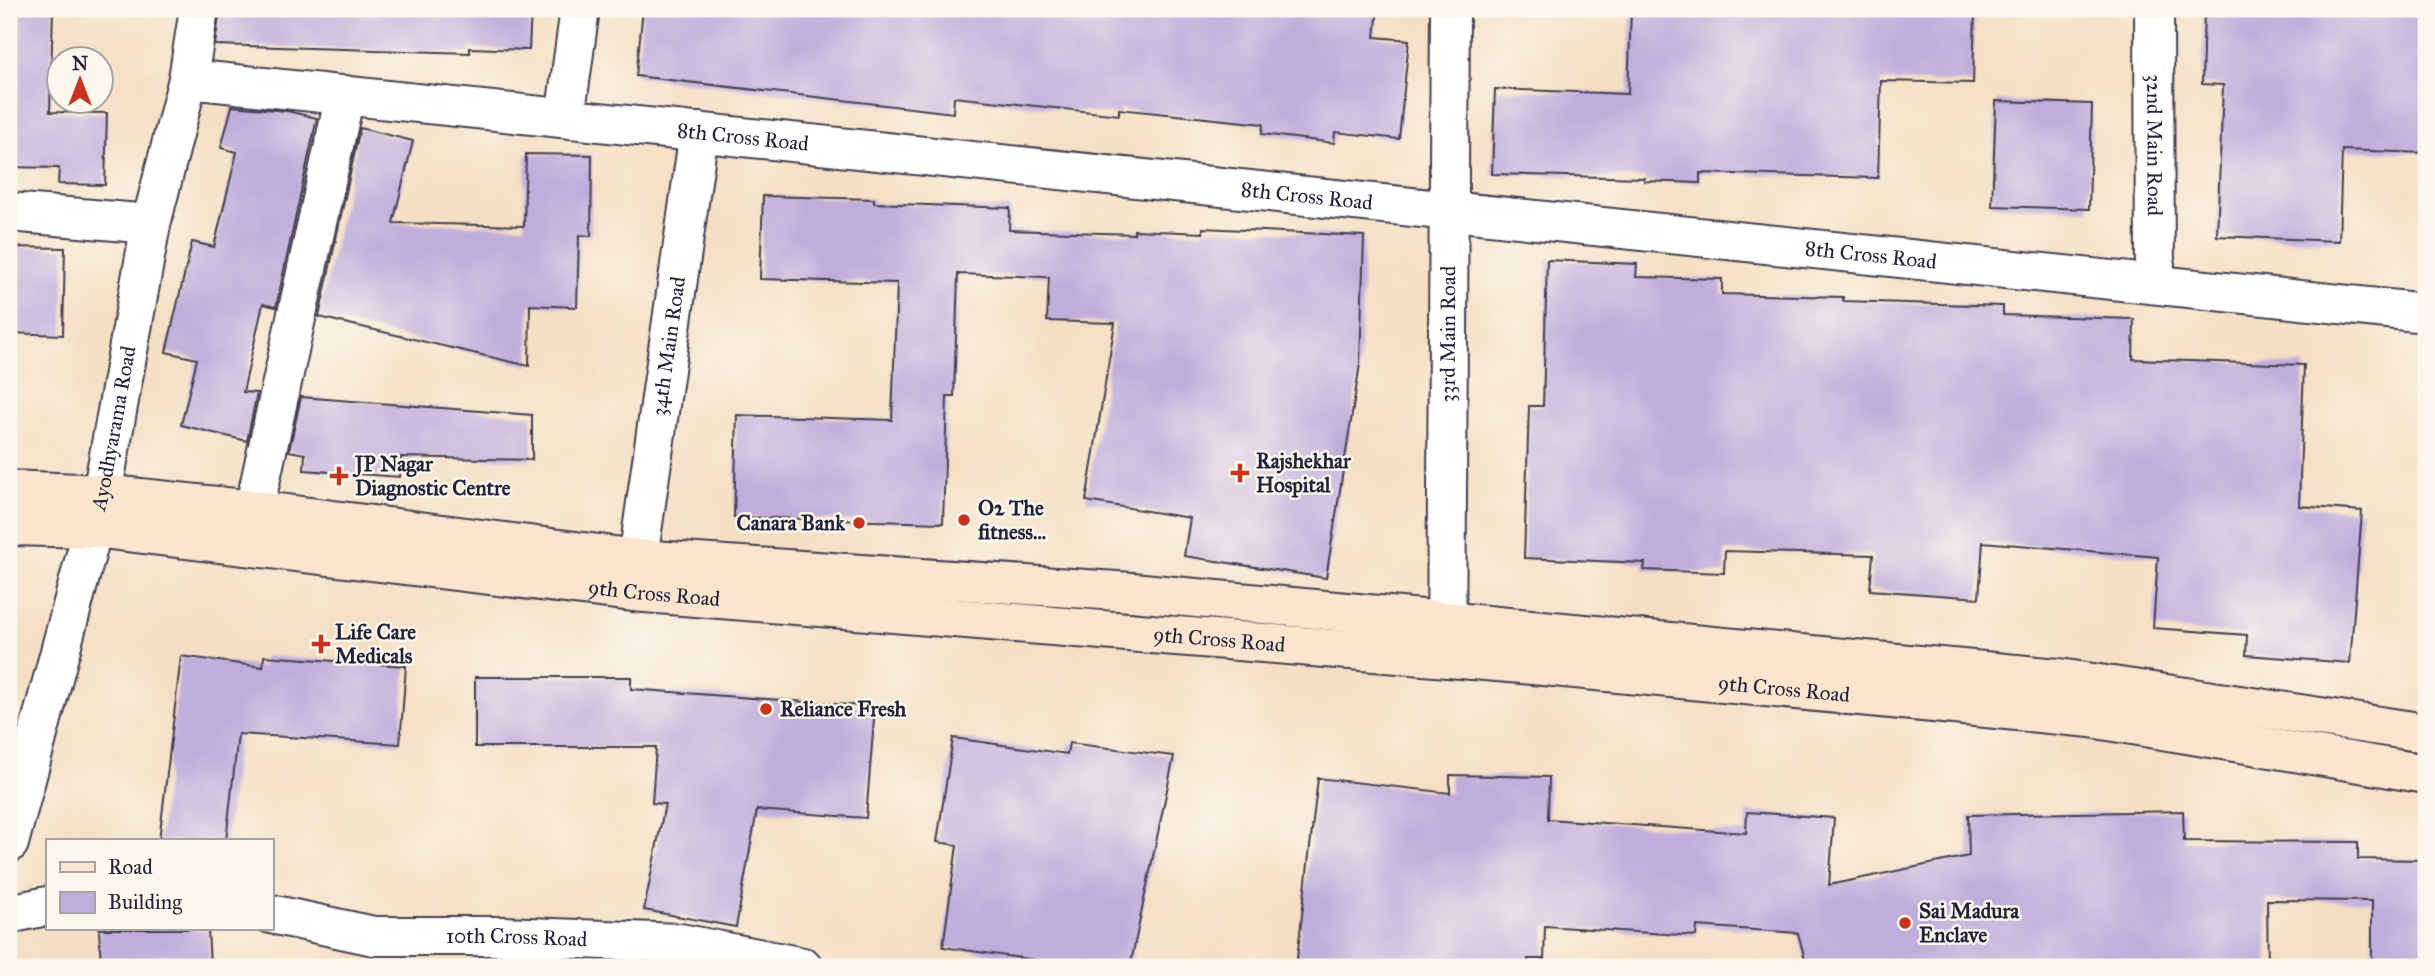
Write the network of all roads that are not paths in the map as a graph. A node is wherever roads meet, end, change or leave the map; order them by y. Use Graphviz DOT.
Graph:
graph roads {
  1 [pos="199,9"];
  2 [pos="580,9"];
  3 [pos="1450,9"];
  4 [pos="2154,9"];
  5 [pos="188,79"];
  6 [pos="345,95"];
  7 [pos="565,118"];
  8 [pos="699,132"];
  9 [pos="1448,210"];
  10 [pos="9,212"];
  11 [pos="151,224"];
  12 [pos="2155,284"];
  13 [pos="2426,313"];
  14 [pos="9,490"];
  15 [pos="254,510"];
  16 [pos="98,511"];
  17 [pos="9,526"];
  18 [pos="638,559"];
  19 [pos="1446,620"];
  20 [pos="1446,658"];
  21 [pos="2426,733"];
  22 [pos="2426,774"];
  23 [pos="17,779"];
  24 [pos="9,843"];
  25 [pos="46,906"];
  26 [pos="9,914"];
  27 [pos="273,914"];
  28 [pos="680,955"];
  29 [pos="803,967"];
  1 -- 5 [label="street, Ayodhyarama Road"];
  2 -- 7 [label="street"];
  3 -- 9 [label="street, 33rd Main Road"];
  4 -- 12 [label="street, 32nd Main Road"];
  5 -- 6 [label="street, 8th Cross Road"];
  5 -- 11 [label="street, Ayodhyarama Road"];
  6 -- 7 [label="street, 8th Cross Road"];
  6 -- 15 [label="street"];
  7 -- 8 [label="street, 8th Cross Road"];
  8 -- 9 [label="street, 8th Cross Road"];
  8 -- 18 [label="street, 34th Main Road"];
  9 -- 12 [label="street, 8th Cross Road"];
  9 -- 19 [label="street, 33rd Main Road"];
  10 -- 11 [label="street"];
  11 -- 16 [label="street, Ayodhyarama Road"];
  12 -- 13 [label="street, 8th Cross Road"];
  14 -- 16 [label="main road, 9th Cross Road"];
  15 -- 16 [label="main road, 9th Cross Road"];
  15 -- 18 [label="main road, 9th Cross Road"];
  16 -- 17 [label="main road, 9th Cross Road"];
  16 -- 20 [label="main road, 9th Cross Road"];
  16 -- 23 [label="street, Ayodhyarama Road"];
  18 -- 19 [label="main road, 9th Cross Road"];
  19 -- 20 [label="street, 33rd Main Road"];
  19 -- 21 [label="main road, 9th Cross Road"];
  20 -- 22 [label="main road, 9th Cross Road"];
  23 -- 24 [label="street, Ayodhyarama Road"];
  25 -- 26 [label="street"];
  27 -- 28 [label="street, 10th Cross Road"];
  28 -- 29 [label="street, 10th Cross Road"];
}
